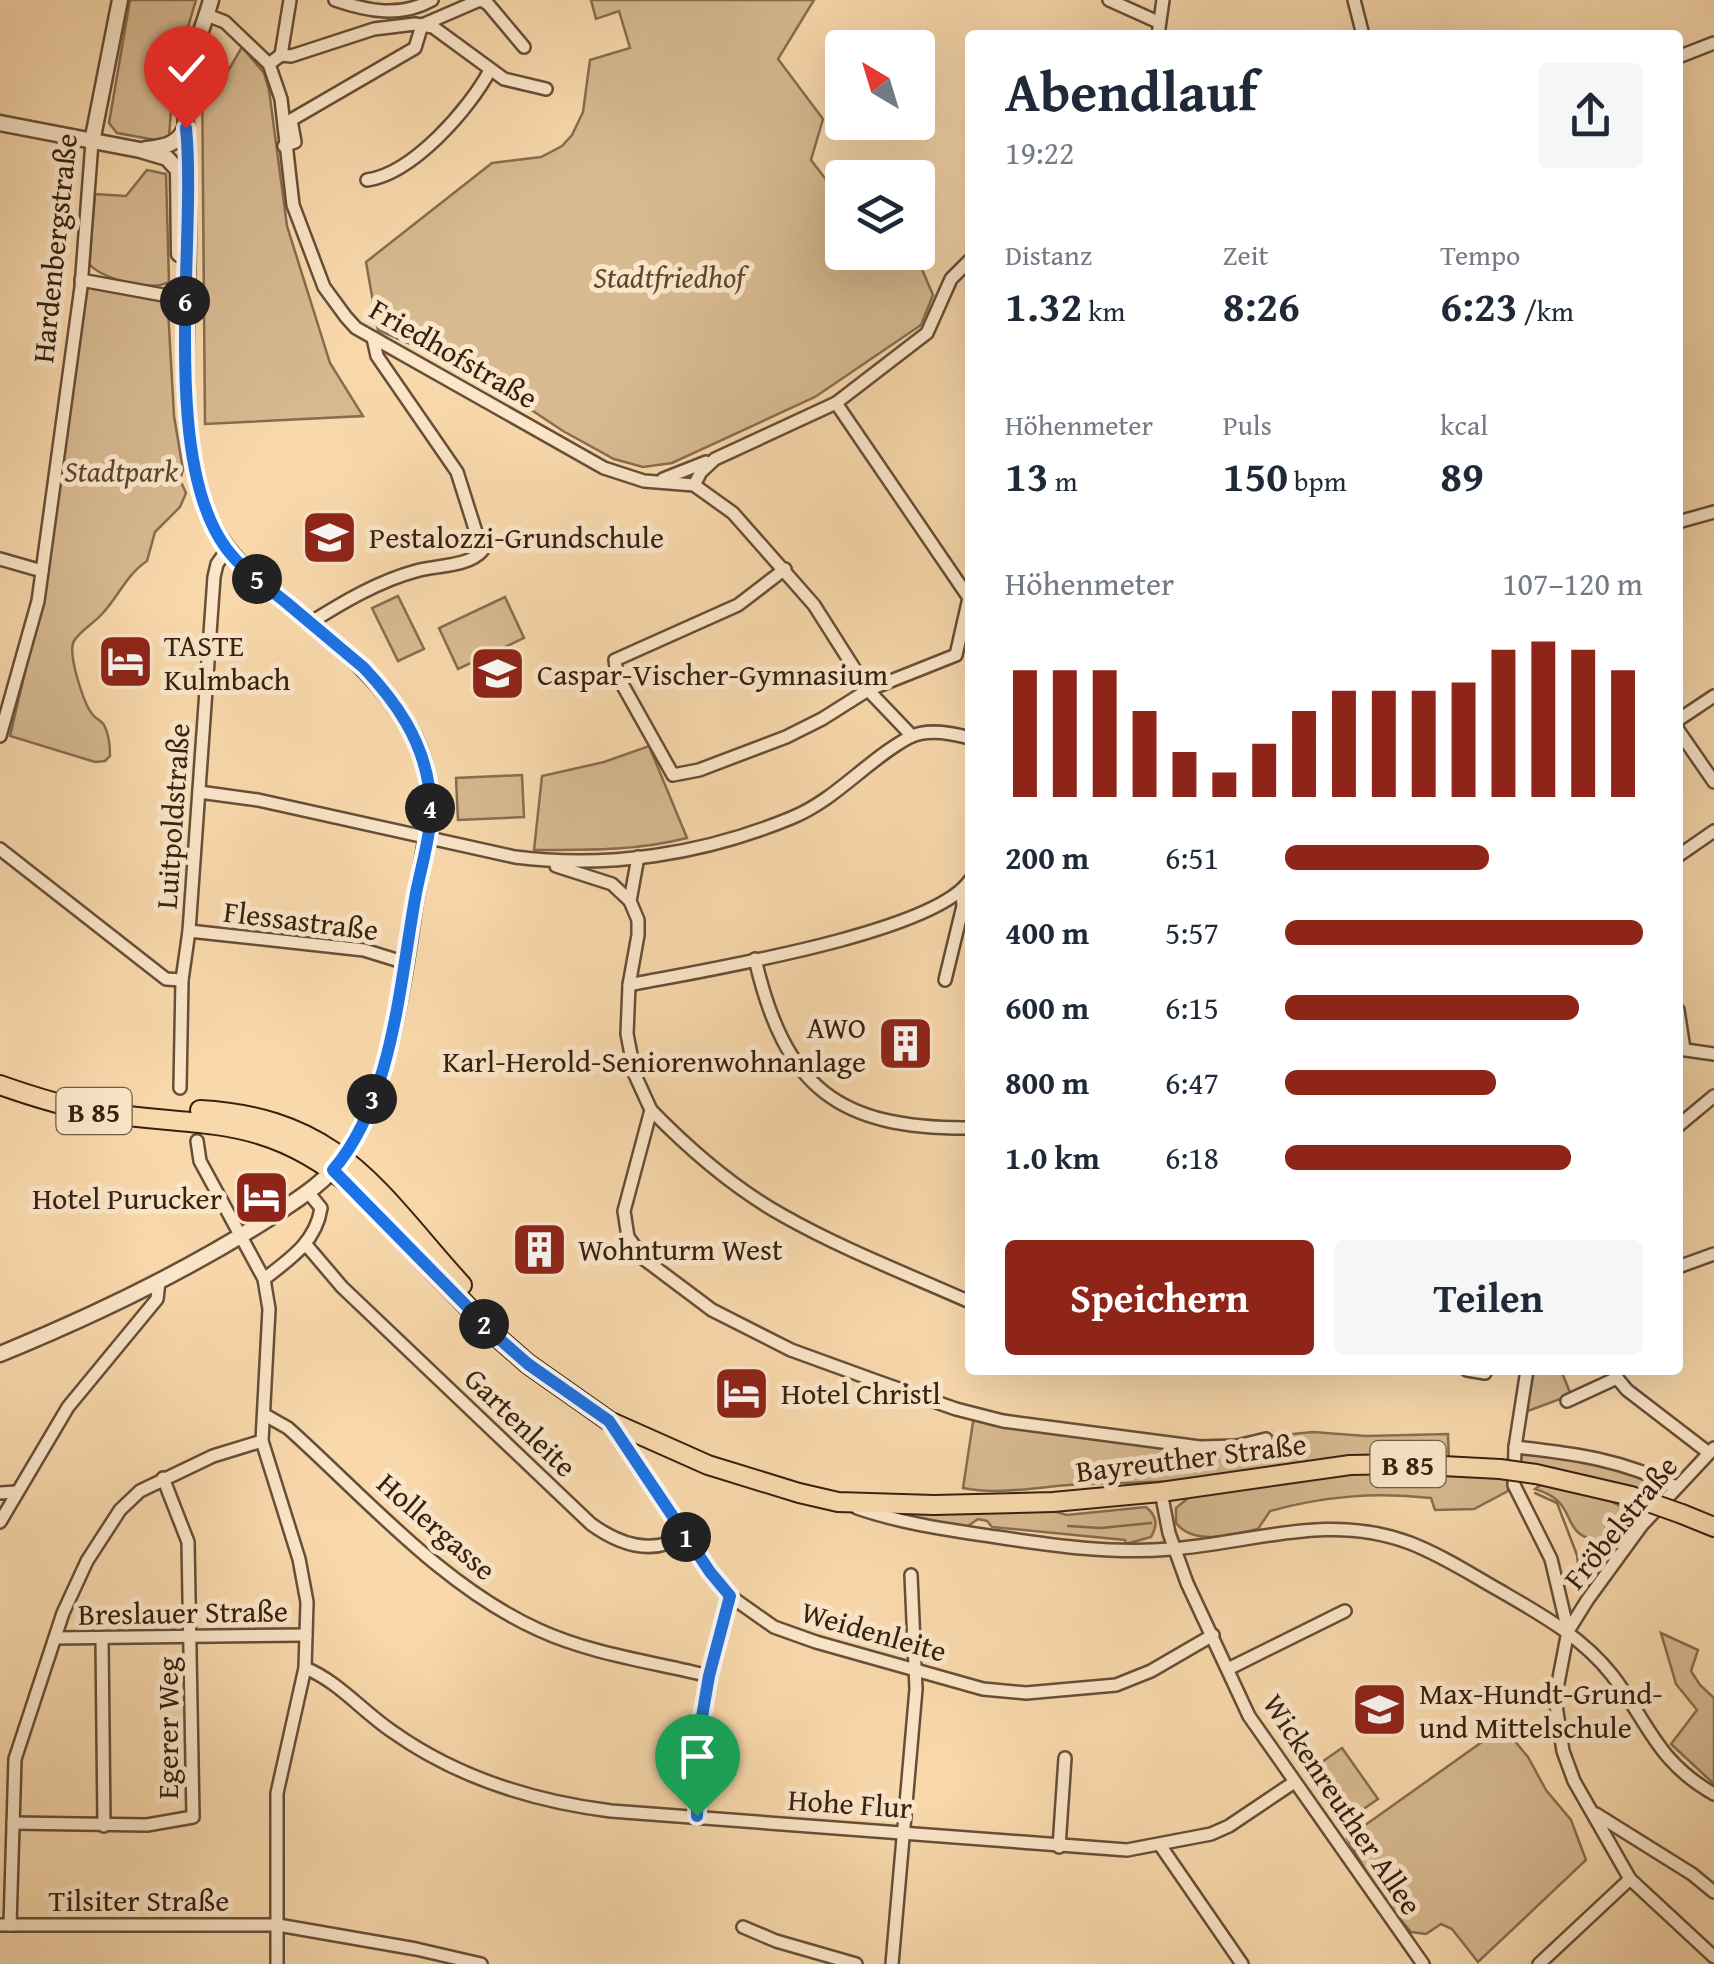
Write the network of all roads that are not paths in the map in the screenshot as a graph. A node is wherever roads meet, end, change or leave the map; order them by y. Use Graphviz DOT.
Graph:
graph roads {
  1 [pos="120,0"];
  2 [pos="290,0"];
  3 [pos="335,0"];
  4 [pos="432,0"];
  5 [pos="480,0"];
  6 [pos="1109,0"];
  7 [pos="1354,0"];
  8 [pos="209,8"];
  9 [pos="1160,13"];
  10 [pos="422,25"];
  11 [pos="1362,30"];
  12 [pos="1714,43"];
  13 [pos="524,47"];
  14 [pos="281,54"];
  15 [pos="1683,55"];
  16 [pos="269,64"];
  17 [pos="490,70"];
  18 [pos="546,89"];
  19 [pos="0,123"];
  20 [pos="186,128"];
  21 [pos="92,142"];
  22 [pos="284,146"];
  23 [pos="140,150"];
  24 [pos="367,180"];
  25 [pos="965,265"];
  26 [pos="81,280"];
  27 [pos="184,299"];
  28 [pos="372,338"];
  29 [pos="836,403"];
  30 [pos="715,459"];
  31 [pos="652,482"];
  32 [pos="694,485"];
  33 [pos="1714,512"];
  34 [pos="1683,521"];
  35 [pos="227,550"];
  36 [pos="0,559"];
  37 [pos="785,570"];
  38 [pos="42,571"];
  39 [pos="965,592"];
  40 [pos="965,616"];
  41 [pos="310,623"];
  42 [pos="868,690"];
  43 [pos="1714,696"];
  44 [pos="1683,717"];
  45 [pos="0,736"];
  46 [pos="912,736"];
  47 [pos="965,737"];
  48 [pos="1683,737"];
  49 [pos="1714,782"];
  50 [pos="199,792"];
  51 [pos="1714,831"];
  52 [pos="429,836"];
  53 [pos="0,849"];
  54 [pos="1683,853"];
  55 [pos="638,857"];
  56 [pos="543,860"];
  57 [pos="965,888"];
  58 [pos="962,892"];
  59 [pos="630,901"];
  60 [pos="189,931"];
  61 [pos="755,960"];
  62 [pos="406,963"];
  63 [pos="182,980"];
  64 [pos="945,980"];
  65 [pos="629,986"];
  66 [pos="1683,1050"];
  67 [pos="1712,1057"];
  68 [pos="0,1074"];
  69 [pos="0,1085"];
  70 [pos="180,1088"];
  71 [pos="1714,1096"];
  72 [pos="651,1110"];
  73 [pos="1683,1122"];
  74 [pos="965,1128"];
  75 [pos="196,1142"];
  76 [pos="338,1164"];
  77 [pos="308,1192"];
  78 [pos="240,1237"];
  79 [pos="304,1247"];
  80 [pos="1714,1254"];
  81 [pos="1683,1266"];
  82 [pos="264,1279"];
  83 [pos="160,1282"];
  84 [pos="965,1300"];
  85 [pos="0,1354"];
  86 [pos="1525,1375"];
  87 [pos="1614,1375"];
  88 [pos="1617,1375"];
  89 [pos="1566,1401"];
  90 [pos="265,1415"];
  91 [pos="609,1421"];
  92 [pos="1266,1439"];
  93 [pos="262,1441"];
  94 [pos="1515,1447"];
  95 [pos="1711,1450"];
  96 [pos="164,1478"];
  97 [pos="1676,1487"];
  98 [pos="17,1492"];
  99 [pos="1160,1492"];
  100 [pos="0,1493"];
  101 [pos="838,1502"];
  102 [pos="875,1502"];
  103 [pos="0,1522"];
  104 [pos="1714,1528"];
  105 [pos="685,1535"];
  106 [pos="1174,1549"];
  107 [pos="911,1575"];
  108 [pos="730,1596"];
  109 [pos="1345,1611"];
  110 [pos="1568,1631"];
  111 [pos="1214,1634"];
  112 [pos="306,1635"];
  113 [pos="54,1638"];
  114 [pos="102,1638"];
  115 [pos="192,1638"];
  116 [pos="305,1668"];
  117 [pos="916,1669"];
  118 [pos="1228,1669"];
  119 [pos="709,1676"];
  120 [pos="1066,1758"];
  121 [pos="1293,1783"];
  122 [pos="1714,1794"];
  123 [pos="1586,1804"];
  124 [pos="697,1816"];
  125 [pos="14,1823"];
  126 [pos="104,1826"];
  127 [pos="904,1832"];
  128 [pos="1160,1846"];
  129 [pos="1060,1847"];
  130 [pos="1630,1879"];
  131 [pos="1714,1892"];
  132 [pos="5,1925"];
  133 [pos="278,1926"];
  134 [pos="744,1927"];
  135 [pos="1714,1956"];
  136 [pos="277,1964"];
  137 [pos="481,1964"];
  138 [pos="856,1964"];
  139 [pos="892,1964"];
  140 [pos="1242,1964"];
  141 [pos="1423,1964"];
  142 [pos="1539,1964"];
  1 -- 21 [label="street, Hardenbergstraße"];
  2 -- 14 [label="street"];
  3 -- 4 [label="street"];
  5 -- 10 [label="street"];
  5 -- 13 [label="street"];
  6 -- 9 [label="street"];
  7 -- 11 [label="street"];
  8 -- 16 [label="street"];
  8 -- 20 [label="street"];
  10 -- 14 [label="street"];
  10 -- 17 [label="street"];
  10 -- 22 [label="street"];
  12 -- 15 [label="street"];
  14 -- 16 [label="street"];
  16 -- 22 [label="street, Friedhofstraße"];
  17 -- 18 [label="street"];
  17 -- 24 [label="street"];
  19 -- 21 [label="street"];
  20 -- 23 [label="street"];
  20 -- 27 [label="street"];
  21 -- 23 [label="street"];
  21 -- 26 [label="street, Hardenbergstraße"];
  22 -- 28 [label="street, Friedhofstraße"];
  23 -- 27 [label="street"];
  25 -- 29 [label="street"];
  26 -- 27 [label="street"];
  26 -- 38 [label="street, Hardenbergstraße"];
  27 -- 35 [label="street"];
  28 -- 31 [label="street, Friedhofstraße"];
  28 -- 41 [label="street"];
  29 -- 30 [label="street"];
  29 -- 39 [label="street"];
  30 -- 31 [label="street"];
  30 -- 32 [label="street"];
  31 -- 32 [label="street, Friedhofstraße"];
  32 -- 37 [label="street"];
  33 -- 34 [label="street"];
  35 -- 41 [label="street"];
  35 -- 50 [label="street, Luitpoldstraße"];
  36 -- 38 [label="street"];
  37 -- 42 [label="street"];
  37 -- 42 [label="street"];
  38 -- 45 [label="street, Hardenbergstraße"];
  40 -- 42 [label="street"];
  41 -- 52 [label="street"];
  42 -- 46 [label="street"];
  43 -- 44 [label="street"];
  46 -- 47 [label="street"];
  46 -- 55 [label="street"];
  48 -- 49 [label="street"];
  50 -- 52 [label="street"];
  50 -- 60 [label="street, Luitpoldstraße"];
  51 -- 54 [label="street"];
  52 -- 56 [label="street"];
  52 -- 62 [label="street"];
  53 -- 63 [label="street"];
  55 -- 56 [label="street"];
  55 -- 59 [label="street"];
  56 -- 59 [label="street"];
  57 -- 58 [label="street"];
  58 -- 61 [label="street"];
  58 -- 64 [label="street"];
  59 -- 65 [label="street"];
  60 -- 62 [label="street, Flessastraße"];
  60 -- 63 [label="street, Luitpoldstraße"];
  61 -- 65 [label="street"];
  61 -- 74 [label="street"];
  62 -- 76 [label="street"];
  63 -- 70 [label="street, Luitpoldstraße"];
  65 -- 72 [label="street"];
  66 -- 67 [label="street"];
  68 -- 76 [label="main road, B 85"];
  69 -- 76 [label="main road, B 85"];
  71 -- 73 [label="street"];
  72 -- 84 [label="street"];
  72 -- 92 [label="street"];
  75 -- 78 [label="street"];
  76 -- 77 [label="street"];
  76 -- 91 [label="main road, Bayreuther Straße / B 85"];
  76 -- 102 [label="main road, Bayreuther Straße / B 85"];
  77 -- 78 [label="street"];
  77 -- 79 [label="street"];
  78 -- 82 [label="street"];
  78 -- 83 [label="street"];
  79 -- 82 [label="street"];
  79 -- 105 [label="street, Gartenleite"];
  80 -- 81 [label="street"];
  82 -- 90 [label="street"];
  83 -- 85 [label="street"];
  83 -- 98 [label="street"];
  86 -- 94 [label="street"];
  87 -- 89 [label="street"];
  88 -- 95 [label="street"];
  90 -- 93 [label="street"];
  90 -- 119 [label="street, Hollergasse"];
  91 -- 101 [label="main road, Bayreuther Straße / B 85"];
  91 -- 105 [label="street, Weidenleite"];
  93 -- 96 [label="street"];
  93 -- 112 [label="street"];
  94 -- 97 [label="street"];
  94 -- 110 [label="street"];
  95 -- 97 [label="street, Fröbelstraße"];
  96 -- 113 [label="street"];
  96 -- 115 [label="street, Egerer Weg"];
  97 -- 110 [label="street, Fröbelstraße"];
  98 -- 100 [label="street"];
  98 -- 103 [label="street"];
  99 -- 102 [label="main road, Bayreuther Straße / B 85"];
  99 -- 104 [label="main road, Bayreuther Straße / B 85, bridge"];
  99 -- 106 [label="street, Wickenreuther Allee"];
  101 -- 102 [label="main road, Bayreuther Straße / B 85"];
  101 -- 106 [label="street, Bayreuther Straße"];
  105 -- 108 [label="street, Weidenleite"];
  106 -- 110 [label="street, Bayreuther Straße"];
  106 -- 111 [label="street, Wickenreuther Allee"];
  107 -- 117 [label="street"];
  108 -- 117 [label="street, Weidenleite"];
  108 -- 119 [label="street"];
  109 -- 118 [label="street, Wickenreuther Allee"];
  110 -- 122 [label="street, Bayreuther Straße"];
  110 -- 123 [label="street"];
  111 -- 117 [label="street, Weidenleite"];
  111 -- 118 [label="street, Wickenreuther Allee"];
  112 -- 115 [label="street, Breslauer Straße"];
  112 -- 116 [label="street"];
  113 -- 114 [label="street, Breslauer Straße"];
  113 -- 125 [label="street, Breslauer Straße"];
  114 -- 115 [label="street, Breslauer Straße"];
  114 -- 126 [label="street"];
  115 -- 126 [label="street, Egerer Weg"];
  116 -- 124 [label="street, Hohe Flur"];
  116 -- 133 [label="street"];
  117 -- 127 [label="street"];
  118 -- 121 [label="street, Wickenreuther Allee"];
  119 -- 124 [label="street"];
  120 -- 129 [label="street"];
  121 -- 128 [label="street, Hohe Flur"];
  121 -- 141 [label="street, Wickenreuther Allee"];
  123 -- 130 [label="street"];
  123 -- 131 [label="street"];
  124 -- 127 [label="street, Hohe Flur"];
  125 -- 126 [label="street"];
  125 -- 132 [label="street, Breslauer Straße"];
  127 -- 129 [label="street, Hohe Flur"];
  127 -- 139 [label="street"];
  128 -- 129 [label="street, Hohe Flur"];
  128 -- 140 [label="street"];
  130 -- 135 [label="street"];
  130 -- 142 [label="street"];
  132 -- 133 [label="street, Tilsiter Straße"];
  133 -- 136 [label="street"];
  133 -- 137 [label="street, Tilsiter Straße"];
  134 -- 138 [label="street"];
}
